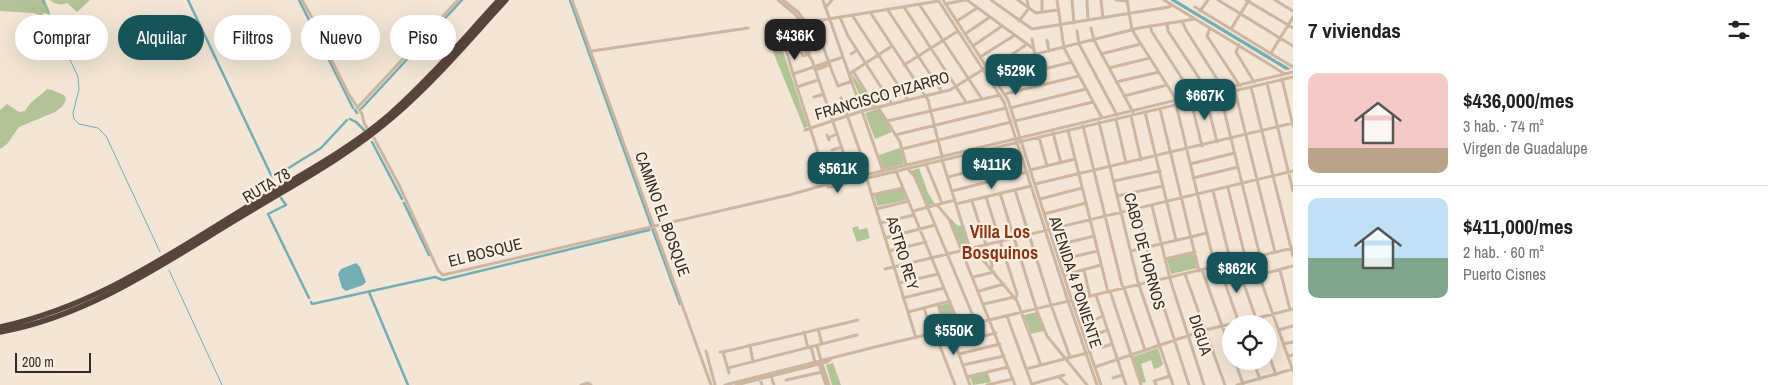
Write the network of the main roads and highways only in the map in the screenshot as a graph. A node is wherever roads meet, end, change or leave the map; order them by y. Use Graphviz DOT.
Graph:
graph roads {
  1 [pos="499,0"];
  2 [pos="506,0"];
  3 [pos="0,327"];
  4 [pos="0,332"];
  1 -- 3 [label="highway, RUTA 78"];
  2 -- 4 [label="highway, RUTA 78"];
}
